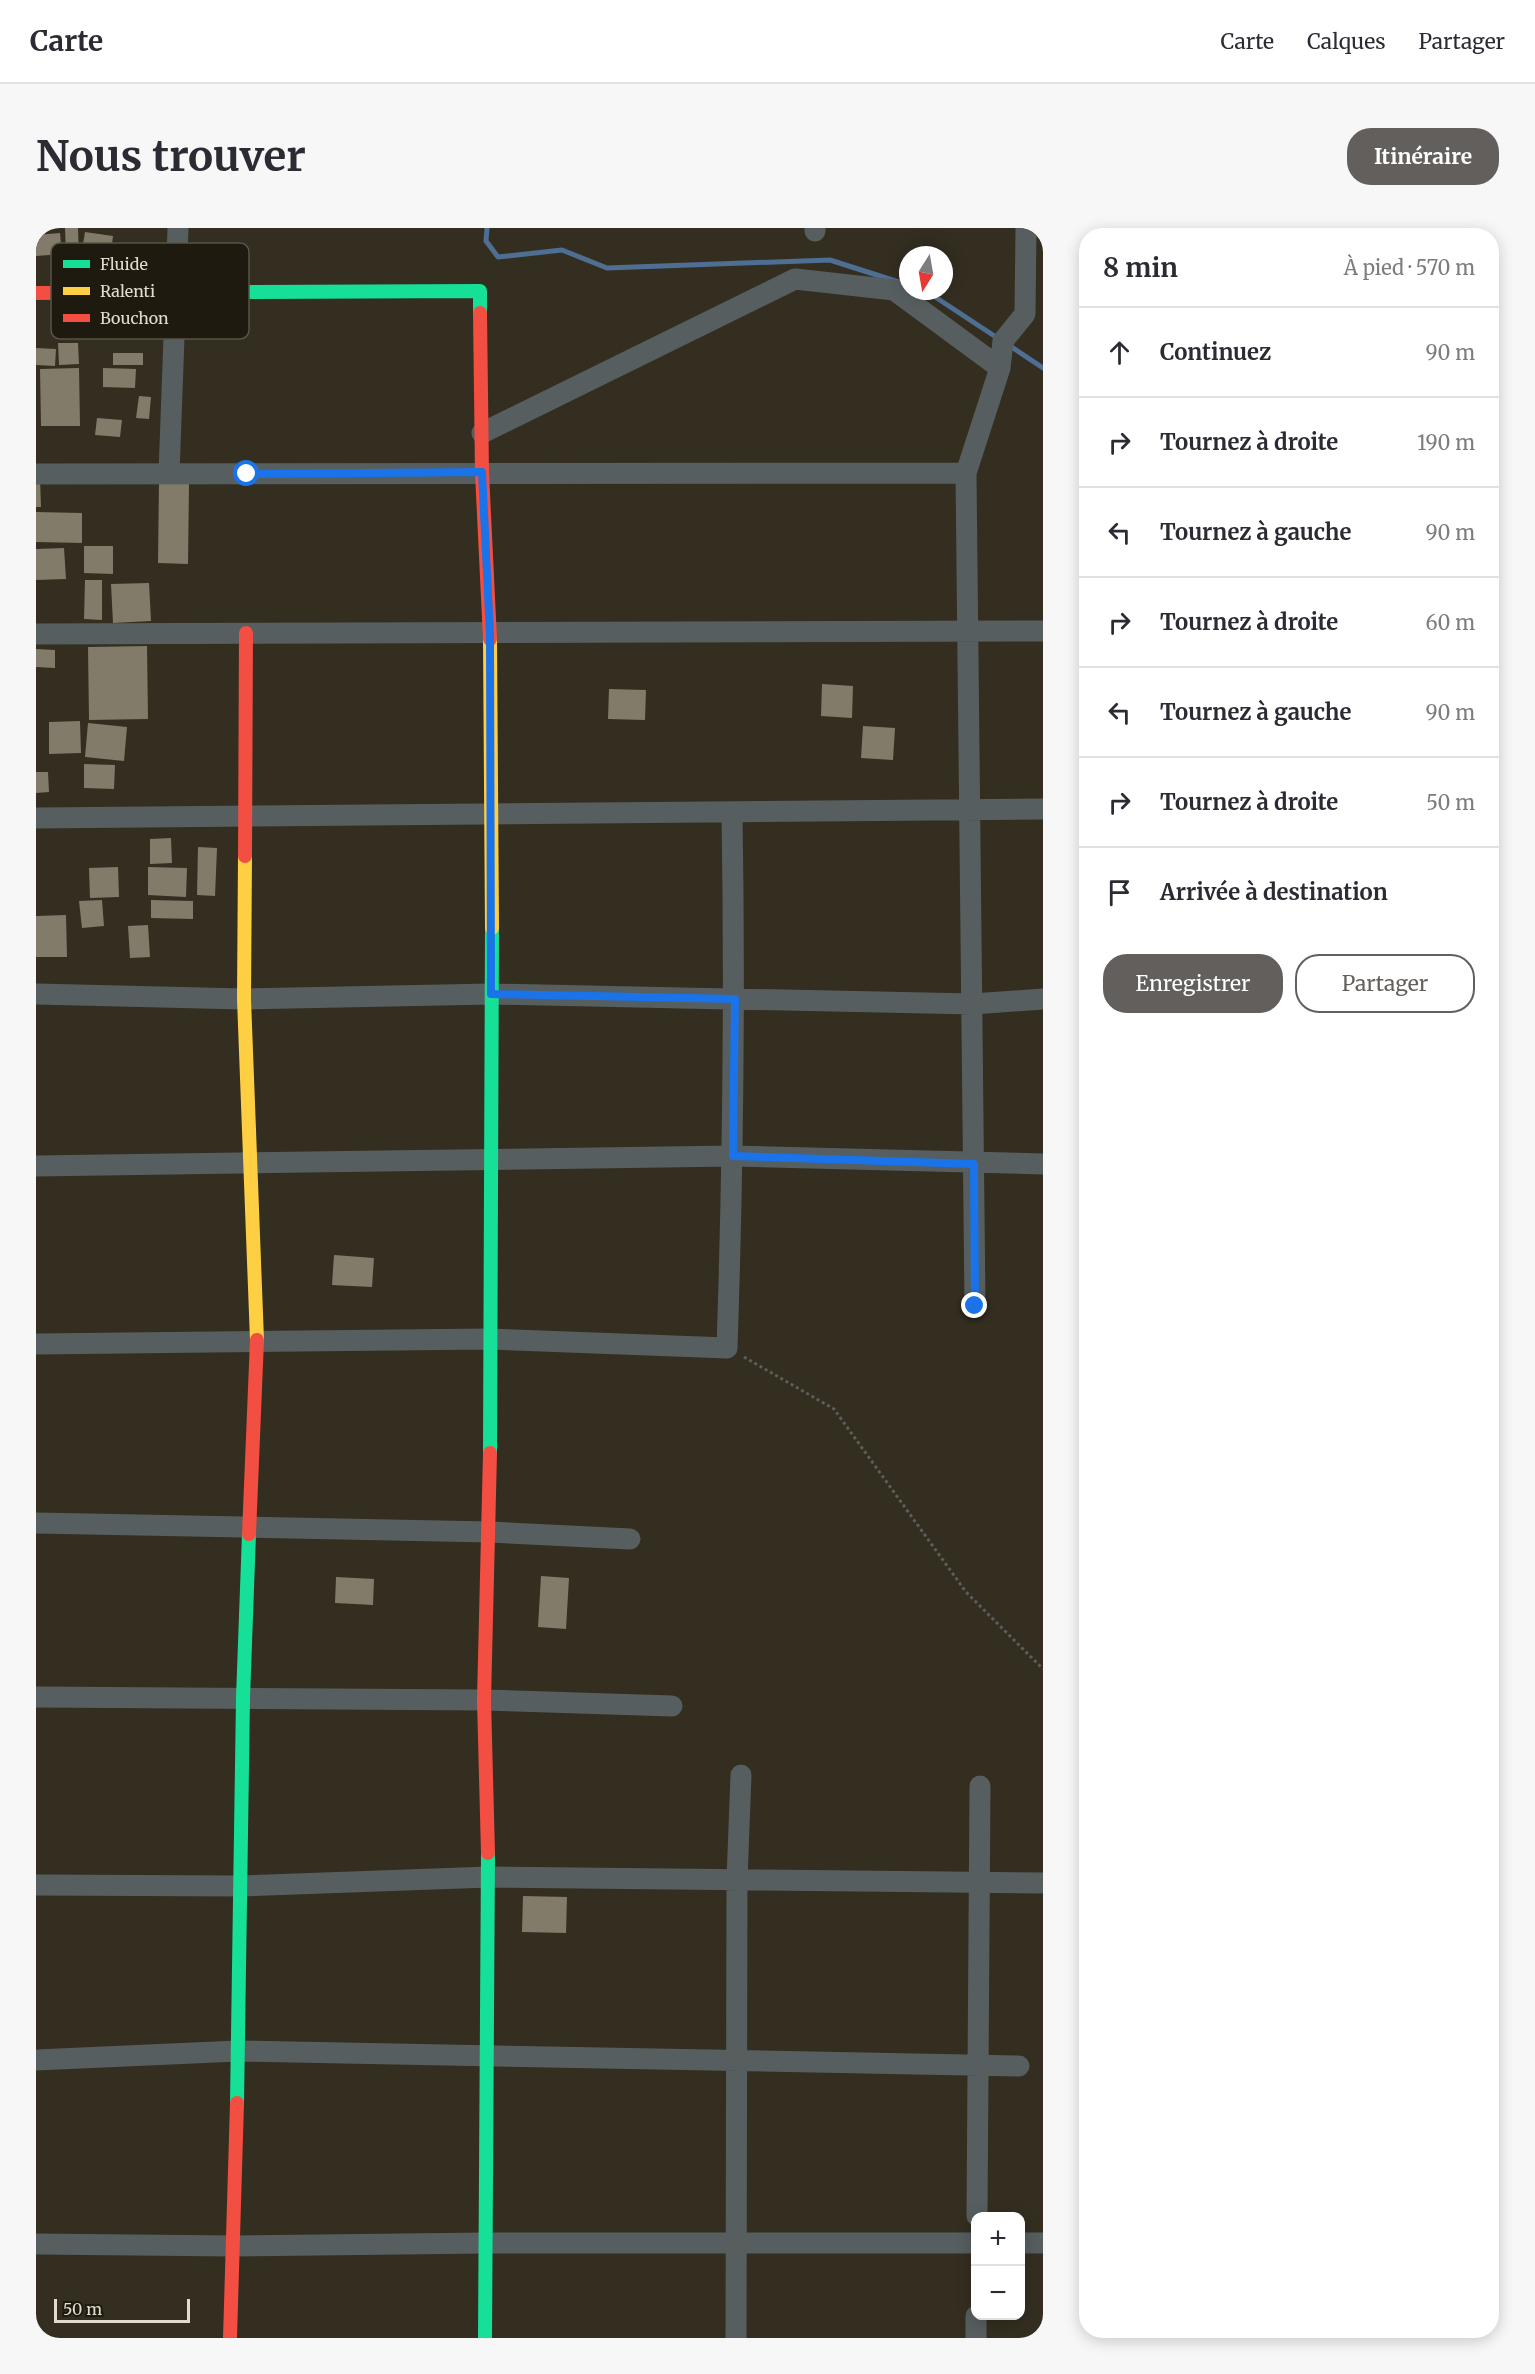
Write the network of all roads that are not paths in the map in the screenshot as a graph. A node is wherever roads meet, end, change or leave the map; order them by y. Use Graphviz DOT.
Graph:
graph roads {
  1 [pos="1026,228"];
  2 [pos="249,292"];
  3 [pos="36,293"];
  4 [pos="51,293"];
  5 [pos="176,339"];
  6 [pos="1000,368"];
  7 [pos="482,433"];
  8 [pos="482,472"];
  9 [pos="966,473"];
  10 [pos="36,474"];
  11 [pos="169,474"];
  12 [pos="967,631"];
  13 [pos="1043,631"];
  14 [pos="246,633"];
  15 [pos="36,634"];
  16 [pos="490,634"];
  17 [pos="969,809"];
  18 [pos="1043,809"];
  19 [pos="732,813"];
  20 [pos="492,816"];
  21 [pos="245,817"];
  22 [pos="36,818"];
  23 [pos="36,994"];
  24 [pos="491,994"];
  25 [pos="244,999"];
  26 [pos="735,999"];
  27 [pos="1043,999"];
  28 [pos="973,1004"];
  29 [pos="733,1156"];
  30 [pos="492,1159"];
  31 [pos="249,1164"];
  32 [pos="974,1164"];
  33 [pos="1043,1164"];
  34 [pos="36,1166"];
  35 [pos="975,1306"];
  36 [pos="489,1339"];
  37 [pos="257,1341"];
  38 [pos="36,1344"];
  39 [pos="36,1523"];
  40 [pos="250,1526"];
  41 [pos="490,1532"];
  42 [pos="630,1539"];
  43 [pos="36,1696"];
  44 [pos="243,1698"];
  45 [pos="484,1700"];
  46 [pos="672,1706"];
  47 [pos="741,1774"];
  48 [pos="980,1786"];
  49 [pos="489,1877"];
  50 [pos="737,1880"];
  51 [pos="980,1883"];
  52 [pos="1043,1884"];
  53 [pos="36,1885"];
  54 [pos="240,1886"];
  55 [pos="238,2051"];
  56 [pos="486,2055"];
  57 [pos="36,2060"];
  58 [pos="736,2060"];
  59 [pos="978,2066"];
  60 [pos="1019,2066"];
  61 [pos="977,2212"];
  62 [pos="485,2242"];
  63 [pos="736,2242"];
  64 [pos="971,2242"];
  65 [pos="1025,2243"];
  66 [pos="1043,2243"];
  67 [pos="36,2244"];
  68 [pos="234,2246"];
  69 [pos="976,2320"];
  70 [pos="230,2338"];
  71 [pos="485,2338"];
  72 [pos="736,2338"];
  73 [pos="976,2338"];
  1 -- 6 [label="street"];
  2 -- 7 [label="street"];
  3 -- 4 [label="street"];
  5 -- 11 [label="street"];
  6 -- 7 [label="street"];
  6 -- 9 [label="street"];
  7 -- 8 [label="street"];
  8 -- 9 [label="street"];
  8 -- 11 [label="street"];
  8 -- 16 [label="street"];
  9 -- 12 [label="street"];
  10 -- 11 [label="street"];
  12 -- 13 [label="street"];
  12 -- 16 [label="street"];
  12 -- 17 [label="street"];
  14 -- 15 [label="street"];
  14 -- 16 [label="street"];
  14 -- 21 [label="street"];
  16 -- 20 [label="street"];
  17 -- 18 [label="street"];
  17 -- 19 [label="street"];
  17 -- 28 [label="street"];
  19 -- 20 [label="street"];
  19 -- 26 [label="street"];
  20 -- 21 [label="street"];
  20 -- 24 [label="street"];
  21 -- 22 [label="street"];
  21 -- 25 [label="street"];
  23 -- 25 [label="street"];
  24 -- 25 [label="street"];
  24 -- 26 [label="street"];
  24 -- 30 [label="street"];
  25 -- 31 [label="street"];
  26 -- 28 [label="street"];
  26 -- 29 [label="street"];
  27 -- 28 [label="street"];
  28 -- 32 [label="street"];
  29 -- 30 [label="street"];
  29 -- 32 [label="street"];
  29 -- 36 [label="street"];
  30 -- 31 [label="street"];
  30 -- 36 [label="street"];
  31 -- 34 [label="street"];
  31 -- 37 [label="street"];
  32 -- 33 [label="street"];
  32 -- 35 [label="street"];
  36 -- 37 [label="street"];
  36 -- 41 [label="street"];
  37 -- 38 [label="street"];
  37 -- 40 [label="street"];
  39 -- 40 [label="street"];
  40 -- 41 [label="street"];
  40 -- 44 [label="street"];
  41 -- 42 [label="street"];
  41 -- 45 [label="street"];
  43 -- 44 [label="street"];
  44 -- 45 [label="street"];
  44 -- 54 [label="street"];
  45 -- 46 [label="street"];
  45 -- 49 [label="street"];
  47 -- 50 [label="street"];
  48 -- 51 [label="street"];
  49 -- 50 [label="street"];
  49 -- 54 [label="street"];
  49 -- 56 [label="street"];
  50 -- 51 [label="street"];
  50 -- 58 [label="street"];
  51 -- 52 [label="street"];
  51 -- 59 [label="street"];
  53 -- 54 [label="street"];
  54 -- 55 [label="street"];
  55 -- 56 [label="street"];
  55 -- 57 [label="street"];
  55 -- 68 [label="street"];
  56 -- 58 [label="street"];
  56 -- 62 [label="street"];
  58 -- 59 [label="street"];
  58 -- 63 [label="street"];
  59 -- 60 [label="street"];
  59 -- 61 [label="street"];
  62 -- 63 [label="street"];
  62 -- 68 [label="street"];
  62 -- 71 [label="street"];
  63 -- 64 [label="street"];
  63 -- 72 [label="street"];
  65 -- 66 [label="street"];
  67 -- 68 [label="street"];
  68 -- 70 [label="street"];
  69 -- 73 [label="street"];
}
